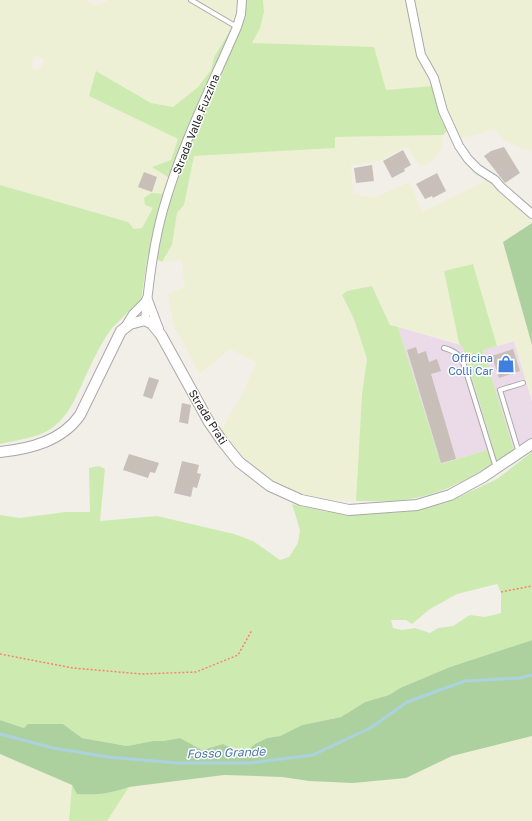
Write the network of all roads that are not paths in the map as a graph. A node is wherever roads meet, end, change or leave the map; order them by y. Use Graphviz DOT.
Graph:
graph roads {
  1 [pos="192,0"];
  2 [pos="242,0"];
  3 [pos="410,0"];
  4 [pos="237,27"];
  5 [pos="532,214"];
  6 [pos="147,298"];
  7 [pos="144,320"];
  8 [pos="125,327"];
  9 [pos="161,335"];
  10 [pos="444,348"];
  11 [pos="523,383"];
  12 [pos="532,444"];
  13 [pos="0,452"];
  14 [pos="519,453"];
  15 [pos="496,468"];
  1 -- 4 [label="lane"];
  2 -- 4 [label="street, Strada Valle Fuzzina"];
  3 -- 5 [label="street"];
  4 -- 6 [label="street, Strada Valle Fuzzina"];
  6 -- 7 [label="street, Strada Valle Fuzzina"];
  6 -- 8 [label="street"];
  6 -- 9 [label="street, Strada Valle Fuzzina"];
  7 -- 8 [label="street"];
  7 -- 9 [label="street, Strada Prati"];
  8 -- 13 [label="street"];
  9 -- 15 [label="street, Strada Prati"];
  10 -- 15 [label="lane"];
  11 -- 14 [label="lane"];
  12 -- 14 [label="street, Strada Prati"];
  14 -- 15 [label="street, Strada Prati"];
}
